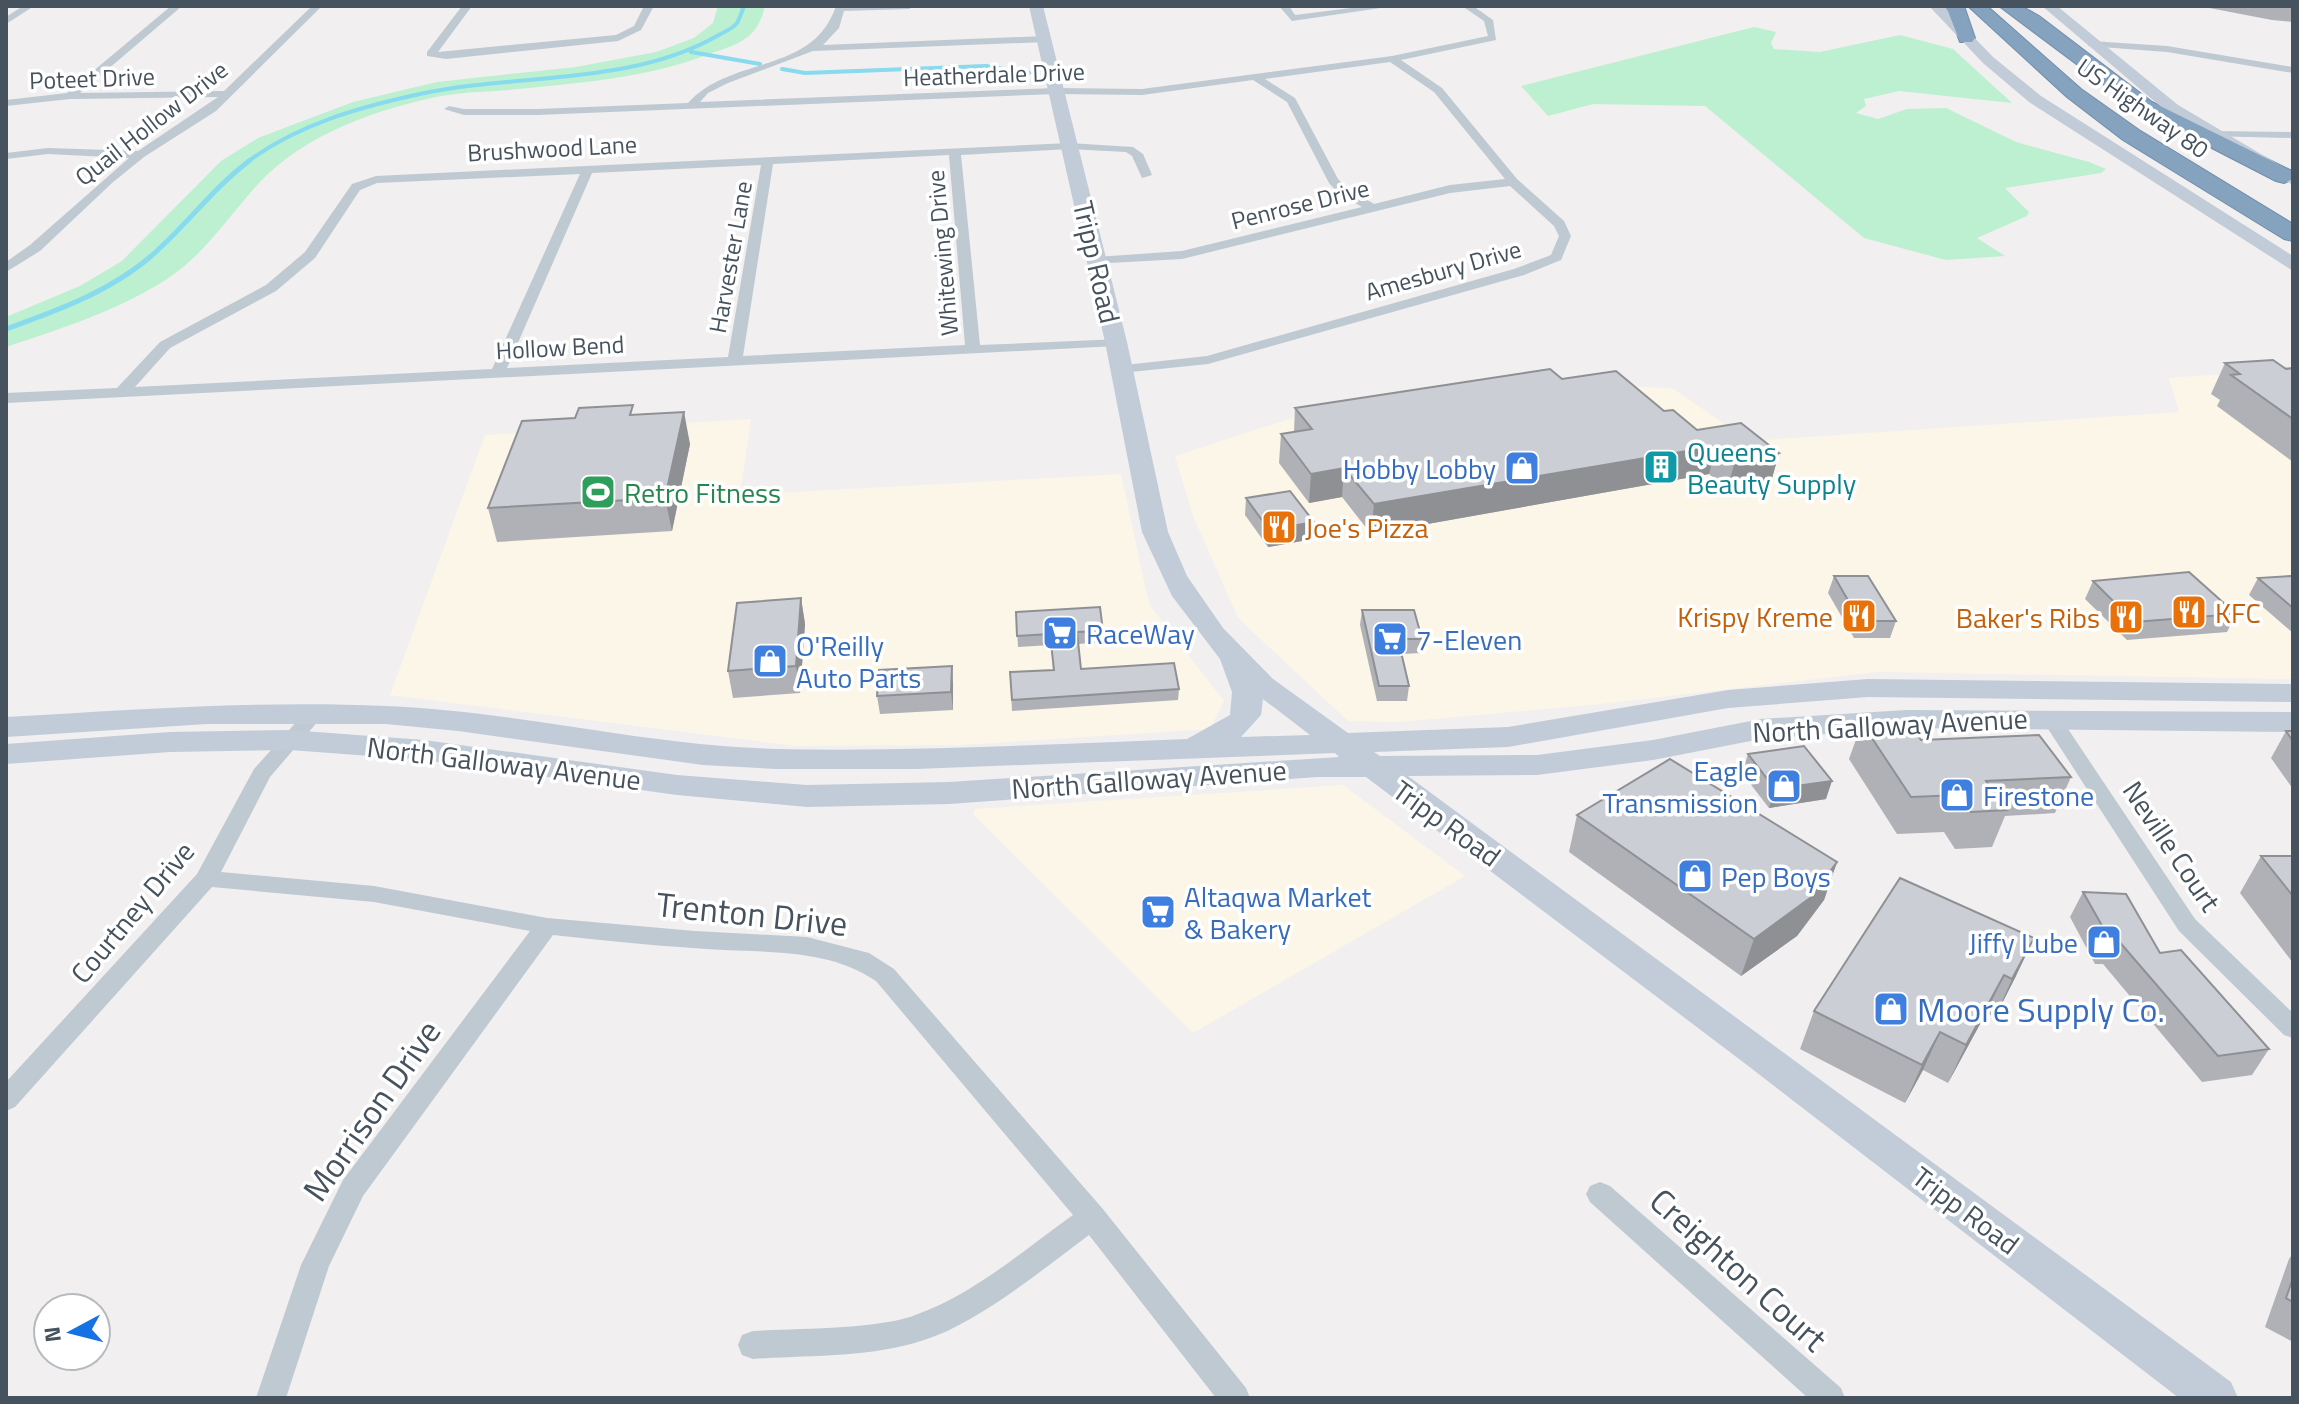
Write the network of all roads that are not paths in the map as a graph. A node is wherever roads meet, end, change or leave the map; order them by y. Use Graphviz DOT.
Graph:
graph roads {
  1 [pos="29,6"];
  2 [pos="177,6"];
  3 [pos="317,6"];
  4 [pos="467,6"];
  5 [pos="649,6"];
  6 [pos="909,6"];
  7 [pos="1036,6"];
  8 [pos="1284,6"];
  9 [pos="1389,6"];
  10 [pos="1467,6"];
  11 [pos="1936,6"];
  12 [pos="1955,6"];
  13 [pos="1977,6"];
  14 [pos="2008,6"];
  15 [pos="2049,6"];
  16 [pos="841,7"];
  17 [pos="6,21"];
  18 [pos="1966,38"];
  19 [pos="1045,39"];
  20 [pos="2091,44"];
  21 [pos="811,48"];
  22 [pos="1392,59"];
  23 [pos="2293,70"];
  24 [pos="1256,78"];
  25 [pos="1056,91"];
  26 [pos="228,94"];
  27 [pos="70,96"];
  28 [pos="6,103"];
  29 [pos="692,104"];
  30 [pos="449,109"];
  31 [pos="2212,134"];
  32 [pos="2293,135"];
  33 [pos="1069,146"];
  34 [pos="955,153"];
  35 [pos="140,155"];
  36 [pos="6,156"];
  37 [pos="768,160"];
  38 [pos="588,168"];
  39 [pos="1146,175"];
  40 [pos="2289,178"];
  41 [pos="1513,182"];
  42 [pos="2272,197"];
  43 [pos="1372,208"];
  44 [pos="2293,234"];
  45 [pos="1096,261"];
  46 [pos="2293,265"];
  47 [pos="6,268"];
  48 [pos="973,349"];
  49 [pos="1118,355"];
  50 [pos="735,362"];
  51 [pos="497,375"];
  52 [pos="121,393"];
  53 [pos="6,398"];
  54 [pos="1229,652"];
  55 [pos="2032,688"];
  56 [pos="2091,689"];
  57 [pos="2293,693"];
  58 [pos="315,713"];
  59 [pos="2051,718"];
  60 [pos="2113,719"];
  61 [pos="2293,722"];
  62 [pos="6,727"];
  63 [pos="290,740"];
  64 [pos="1340,742"];
  65 [pos="622,745"];
  66 [pos="1173,749"];
  67 [pos="6,754"];
  68 [pos="1370,766"];
  69 [pos="1467,767"];
  70 [pos="598,775"];
  71 [pos="1464,835"];
  72 [pos="206,879"];
  73 [pos="547,926"];
  74 [pos="2293,1028"];
  75 [pos="6,1100"];
  76 [pos="1600,1194"];
  77 [pos="1092,1217"];
  78 [pos="753,1345"];
  79 [pos="271,1398"];
  80 [pos="1235,1398"];
  81 [pos="1830,1398"];
  82 [pos="2215,1398"];
  1 -- 17 [label="street"];
  2 -- 27 [label="street"];
  3 -- 26 [label="street, Quail Hollow Drive"];
  4 -- 5 [label="street"];
  6 -- 16 [label="street"];
  7 -- 19 [label="main road, Tripp Road"];
  8 -- 9 [label="street"];
  10 -- 22 [label="street, Heatherdale Drive"];
  11 -- 18 [label="main road"];
  12 -- 18 [label="highway"];
  13 -- 44 [label="highway, US Highway 80"];
  14 -- 40 [label="highway"];
  14 -- 42 [label="highway, US Highway 80"];
  15 -- 20 [label="main road"];
  16 -- 21 [label="street"];
  18 -- 46 [label="main road"];
  19 -- 21 [label="street"];
  19 -- 25 [label="main road, Tripp Road"];
  20 -- 23 [label="street"];
  20 -- 31 [label="main road"];
  21 -- 29 [label="street"];
  22 -- 24 [label="street, Heatherdale Drive"];
  22 -- 41 [label="street, Amesbury Drive"];
  24 -- 25 [label="street, Heatherdale Drive"];
  24 -- 43 [label="street"];
  25 -- 29 [label="street, Heatherdale Drive"];
  25 -- 33 [label="main road, Tripp Road"];
  26 -- 27 [label="street, Poteet Drive"];
  26 -- 35 [label="street, Quail Hollow Drive"];
  27 -- 28 [label="street, Poteet Drive"];
  29 -- 30 [label="street, Heatherdale Drive"];
  31 -- 32 [label="street"];
  31 -- 40 [label="main road"];
  33 -- 34 [label="street, Brushwood Lane"];
  33 -- 39 [label="street, Brushwood Lane"];
  33 -- 45 [label="main road, Tripp Road"];
  34 -- 37 [label="street, Brushwood Lane"];
  34 -- 48 [label="street, Whitewing Drive"];
  35 -- 36 [label="street"];
  35 -- 47 [label="street, Quail Hollow Drive"];
  37 -- 38 [label="street, Brushwood Lane"];
  37 -- 50 [label="street, Harvester Lane"];
  38 -- 51 [label="street"];
  38 -- 52 [label="street, Brushwood Lane"];
  41 -- 43 [label="street, Penrose Drive"];
  41 -- 49 [label="street, Amesbury Drive"];
  43 -- 45 [label="street, Penrose Drive"];
  45 -- 49 [label="main road, Tripp Road"];
  48 -- 49 [label="street, Hollow Bend"];
  48 -- 50 [label="street, Hollow Bend"];
  49 -- 54 [label="main road, Tripp Road"];
  50 -- 51 [label="street, Hollow Bend"];
  51 -- 52 [label="street, Hollow Bend"];
  52 -- 53 [label="street, Hollow Bend"];
  54 -- 64 [label="main road, Tripp Road"];
  54 -- 66 [label="main road"];
  55 -- 56 [label="main road, North Galloway Avenue"];
  55 -- 59 [label="main road"];
  55 -- 64 [label="main road, North Galloway Avenue"];
  56 -- 57 [label="main road, North Galloway Avenue"];
  56 -- 60 [label="main road"];
  58 -- 62 [label="main road, North Galloway Avenue"];
  58 -- 63 [label="street, Courtney Drive"];
  58 -- 65 [label="main road, North Galloway Avenue"];
  59 -- 60 [label="main road, North Galloway Avenue"];
  59 -- 69 [label="main road, North Galloway Avenue"];
  59 -- 74 [label="street, Neville Court"];
  60 -- 61 [label="main road, North Galloway Avenue"];
  63 -- 67 [label="main road, North Galloway Avenue"];
  63 -- 70 [label="main road, North Galloway Avenue"];
  63 -- 72 [label="street, Courtney Drive"];
  64 -- 66 [label="main road, North Galloway Avenue"];
  64 -- 68 [label="main road, Tripp Road"];
  65 -- 66 [label="main road, North Galloway Avenue"];
  65 -- 70 [label="main road"];
  68 -- 69 [label="main road, North Galloway Avenue"];
  68 -- 70 [label="main road, North Galloway Avenue"];
  68 -- 71 [label="main road, Tripp Road"];
  69 -- 71 [label="main road"];
  71 -- 82 [label="main road, Tripp Road"];
  72 -- 73 [label="street, Trenton Drive"];
  72 -- 75 [label="street, Courtney Drive"];
  73 -- 77 [label="street, Trenton Drive"];
  73 -- 79 [label="street, Morrison Drive"];
  76 -- 81 [label="street, Creighton Court"];
  77 -- 78 [label="street"];
  77 -- 80 [label="street, Trenton Drive"];
}
